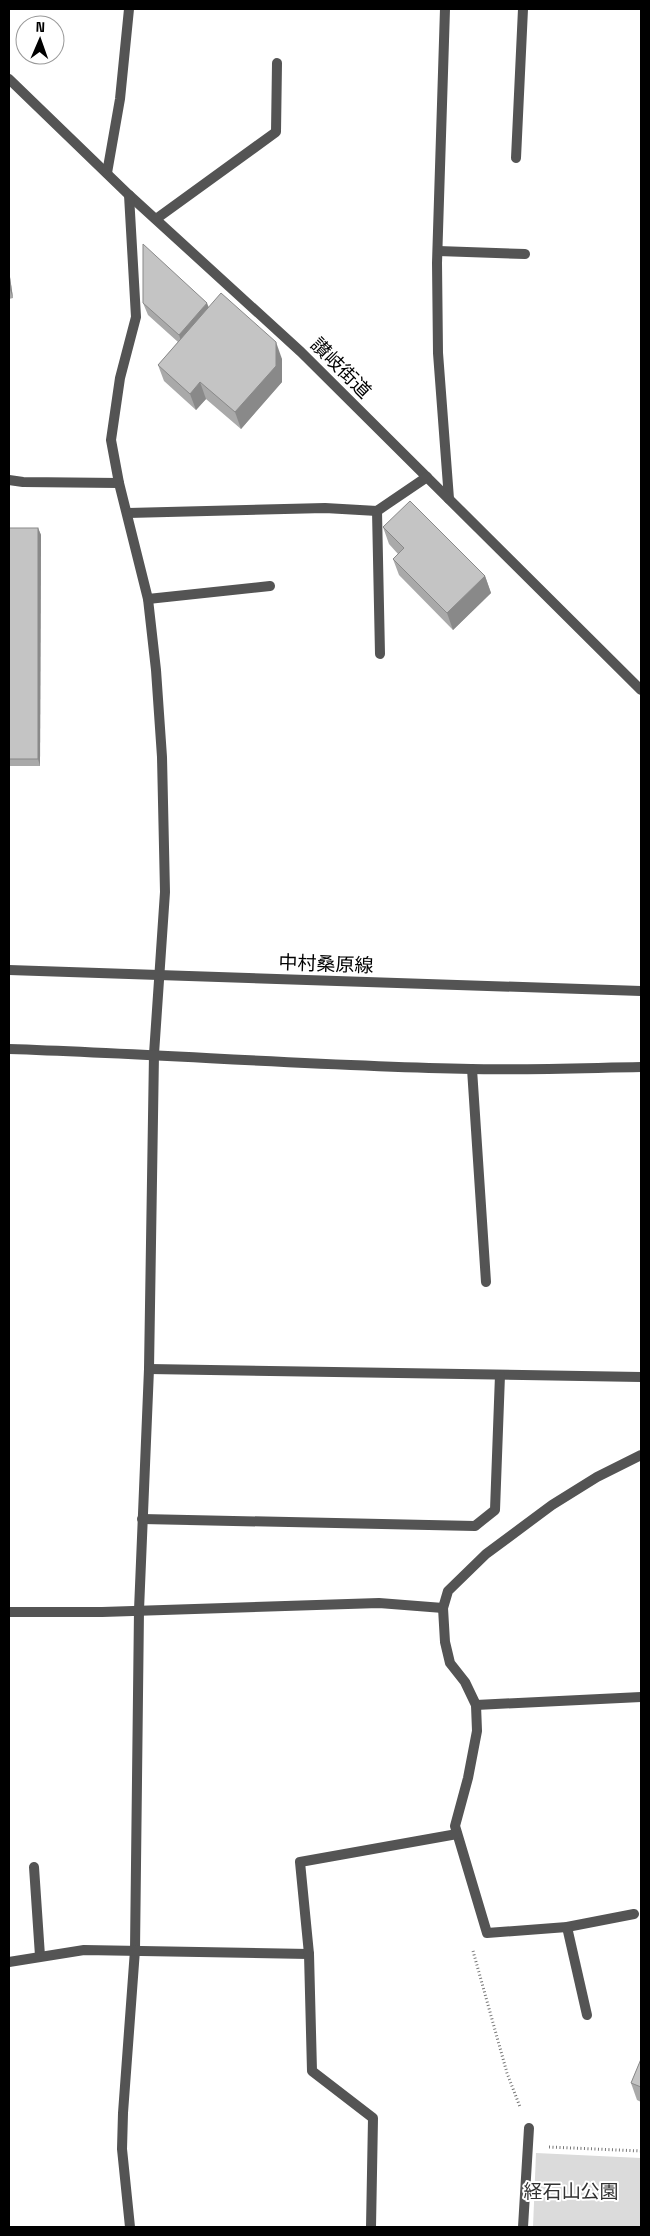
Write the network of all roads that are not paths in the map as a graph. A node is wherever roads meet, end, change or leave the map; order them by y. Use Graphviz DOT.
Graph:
graph roads {
  1 [pos="129,9"];
  2 [pos="445,9"];
  3 [pos="523,9"];
  4 [pos="277,63"];
  5 [pos="9,79"];
  6 [pos="516,158"];
  7 [pos="107,173"];
  8 [pos="129,194"];
  9 [pos="156,219"];
  10 [pos="438,251"];
  11 [pos="525,254"];
  12 [pos="427,477"];
  13 [pos="9,480"];
  14 [pos="119,483"];
  15 [pos="449,499"];
  16 [pos="377,511"];
  17 [pos="128,513"];
  18 [pos="270,586"];
  19 [pos="148,599"];
  20 [pos="380,654"];
  21 [pos="641,690"];
  22 [pos="9,970"];
  23 [pos="158,976"];
  24 [pos="641,991"];
  25 [pos="9,1049"];
  26 [pos="154,1054"];
  27 [pos="641,1067"];
  28 [pos="472,1069"];
  29 [pos="486,1282"];
  30 [pos="148,1369"];
  31 [pos="500,1375"];
  32 [pos="641,1377"];
  33 [pos="641,1455"];
  34 [pos="142,1519"];
  35 [pos="443,1608"];
  36 [pos="139,1610"];
  37 [pos="9,1612"];
  38 [pos="641,1697"];
  39 [pos="476,1705"];
  40 [pos="457,1834"];
  41 [pos="34,1867"];
  42 [pos="634,1914"];
  43 [pos="567,1927"];
  44 [pos="135,1950"];
  45 [pos="310,1954"];
  46 [pos="40,1956"];
  47 [pos="9,1962"];
  48 [pos="587,2015"];
  49 [pos="529,2128"];
  50 [pos="130,2227"];
  51 [pos="371,2227"];
  52 [pos="523,2227"];
  1 -- 7 [label="street"];
  2 -- 10 [label="street"];
  3 -- 6 [label="street"];
  4 -- 9 [label="street"];
  5 -- 7 [label="street, 讃岐街道"];
  7 -- 8 [label="street, 讃岐街道"];
  8 -- 9 [label="street, 讃岐街道"];
  8 -- 14 [label="street"];
  9 -- 12 [label="street, 讃岐街道"];
  10 -- 11 [label="street"];
  10 -- 15 [label="street"];
  12 -- 15 [label="street, 讃岐街道"];
  12 -- 16 [label="street"];
  13 -- 14 [label="street"];
  14 -- 17 [label="street"];
  15 -- 21 [label="street, 讃岐街道"];
  16 -- 17 [label="street"];
  16 -- 20 [label="street"];
  17 -- 19 [label="street"];
  18 -- 19 [label="street"];
  19 -- 23 [label="street"];
  22 -- 23 [label="street, 中村桑原線"];
  23 -- 24 [label="street, 中村桑原線"];
  23 -- 26 [label="street"];
  25 -- 26 [label="street"];
  26 -- 28 [label="street"];
  26 -- 30 [label="street"];
  27 -- 28 [label="street"];
  28 -- 29 [label="street"];
  30 -- 31 [label="street"];
  30 -- 34 [label="street"];
  31 -- 32 [label="street"];
  31 -- 34 [label="street"];
  33 -- 35 [label="street"];
  34 -- 36 [label="street"];
  35 -- 36 [label="street"];
  35 -- 39 [label="street"];
  36 -- 37 [label="street"];
  36 -- 44 [label="street"];
  38 -- 39 [label="street"];
  39 -- 40 [label="street"];
  40 -- 43 [label="street"];
  40 -- 45 [label="street"];
  41 -- 46 [label="street"];
  42 -- 43 [label="street"];
  43 -- 48 [label="street"];
  44 -- 45 [label="street"];
  44 -- 46 [label="street"];
  44 -- 50 [label="street"];
  45 -- 51 [label="street"];
  46 -- 47 [label="street"];
  49 -- 52 [label="street"];
}
